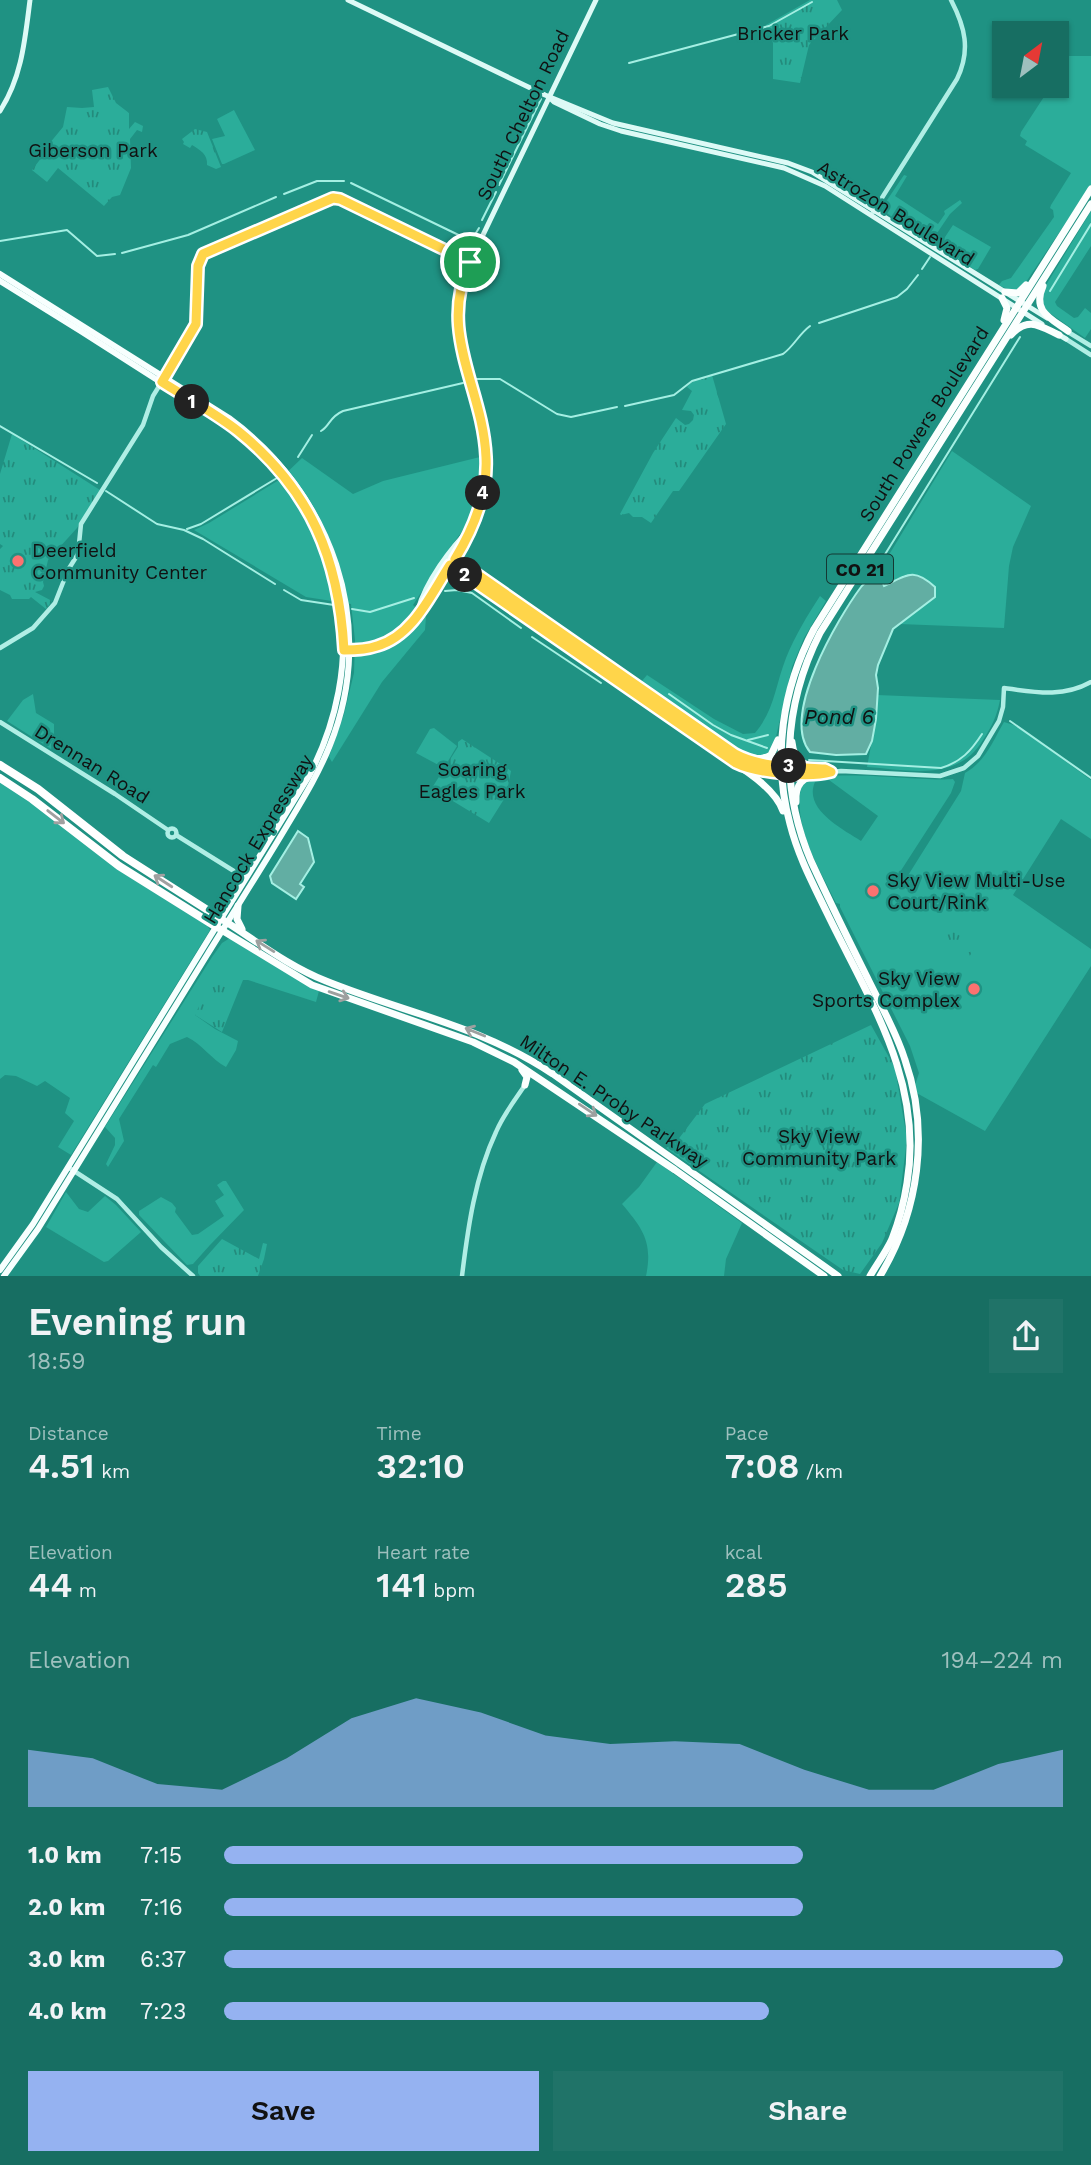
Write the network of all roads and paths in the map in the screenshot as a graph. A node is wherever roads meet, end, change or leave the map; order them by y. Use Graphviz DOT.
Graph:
graph roads {
  1 [pos="30,0"];
  2 [pos="348,0"];
  3 [pos="596,0"];
  4 [pos="951,0"];
  5 [pos="549,97"];
  6 [pos="0,111"];
  7 [pos="1091,188"];
  8 [pos="1091,204"];
  9 [pos="1076,212"];
  10 [pos="873,213"];
  11 [pos="1067,242"];
  12 [pos="470,262"];
  13 [pos="0,274"];
  14 [pos="0,281"];
  15 [pos="1003,295"];
  16 [pos="1021,306"];
  17 [pos="1064,335"];
  18 [pos="1091,346"];
  19 [pos="1091,355"];
  20 [pos="984,358"];
  21 [pos="163,380"];
  22 [pos="978,381"];
  23 [pos="472,527"];
  24 [pos="447,557"];
  25 [pos="455,559"];
  26 [pos="450,565"];
  27 [pos="490,592"];
  28 [pos="417,617"];
  29 [pos="540,617"];
  30 [pos="535,624"];
  31 [pos="0,649"];
  32 [pos="347,650"];
  33 [pos="596,657"];
  34 [pos="1091,682"];
  35 [pos="631,686"];
  36 [pos="790,688"];
  37 [pos="793,708"];
  38 [pos="0,722"];
  39 [pos="719,743"];
  40 [pos="709,745"];
  41 [pos="0,765"];
  42 [pos="785,769"];
  43 [pos="825,772"];
  44 [pos="0,778"];
  45 [pos="800,834"];
  46 [pos="797,849"];
  47 [pos="245,878"];
  48 [pos="238,906"];
  49 [pos="222,924"];
  50 [pos="244,933"];
  51 [pos="485,1048"];
  52 [pos="526,1084"];
  53 [pos="555,1088"];
  54 [pos="71,1169"];
  55 [pos="898,1223"];
  56 [pos="11,1255"];
  57 [pos="0,1270"];
  58 [pos="2,1276"];
  59 [pos="193,1276"];
  60 [pos="462,1276"];
  61 [pos="822,1276"];
  62 [pos="841,1276"];
  63 [pos="863,1276"];
  64 [pos="870,1276"];
  65 [pos="882,1276"];
  1 -- 6 [label="main road"];
  2 -- 5 [label="main road, Astrozon Boulevard"];
  3 -- 5 [label="main road, South Chelton Road"];
  4 -- 10 [label="street"];
  5 -- 10 [label="main road, Astrozon Boulevard"];
  5 -- 12 [label="main road, South Chelton Road"];
  7 -- 9 [label="highway, South Powers Boulevard / CO 21"];
  8 -- 11 [label="highway, South Powers Boulevard / CO 21"];
  9 -- 15 [label="highway"];
  9 -- 16 [label="highway, South Powers Boulevard / CO 21"];
  10 -- 15 [label="main road, Astrozon Boulevard"];
  11 -- 16 [label="highway, South Powers Boulevard / CO 21"];
  11 -- 17 [label="highway"];
  12 -- 21 [label="street"];
  12 -- 23 [label="main road, South Chelton Road"];
  13 -- 21 [label="main road, Hancock Expressway"];
  14 -- 21 [label="main road, Hancock Expressway"];
  15 -- 16 [label="main road, Astrozon Boulevard"];
  15 -- 20 [label="highway"];
  16 -- 17 [label="main road, Astrozon Boulevard"];
  16 -- 20 [label="highway, South Powers Boulevard / CO 21"];
  16 -- 22 [label="highway, South Powers Boulevard / CO 21"];
  17 -- 18 [label="street, Astrozon Boulevard"];
  17 -- 19 [label="street, Astrozon Boulevard"];
  17 -- 22 [label="highway"];
  20 -- 36 [label="highway, South Powers Boulevard / CO 21"];
  21 -- 31 [label="street"];
  21 -- 32 [label="main road, Hancock Expressway"];
  22 -- 37 [label="highway, South Powers Boulevard / CO 21"];
  23 -- 24 [label="main road, South Chelton Road"];
  23 -- 25 [label="main road, South Chelton Road"];
  24 -- 25 [label="main road"];
  24 -- 26 [label="main road"];
  24 -- 28 [label="main road, South Chelton Road"];
  25 -- 26 [label="main road, South Chelton Road"];
  25 -- 29 [label="main road"];
  26 -- 27 [label="main road"];
  26 -- 28 [label="main road, South Chelton Road"];
  27 -- 29 [label="main road"];
  27 -- 30 [label="main road"];
  28 -- 32 [label="main road, South Chelton Road"];
  29 -- 33 [label="main road"];
  30 -- 33 [label="main road"];
  30 -- 35 [label="main road"];
  32 -- 47 [label="main road, Hancock Expressway"];
  32 -- 48 [label="main road, Hancock Expressway"];
  33 -- 35 [label="main road"];
  34 -- 43 [label="street"];
  35 -- 39 [label="main road"];
  35 -- 40 [label="main road"];
  36 -- 39 [label="highway"];
  36 -- 42 [label="highway, South Powers Boulevard / CO 21"];
  37 -- 42 [label="highway, South Powers Boulevard / CO 21"];
  37 -- 43 [label="highway"];
  38 -- 47 [label="street, Drennan Road"];
  39 -- 42 [label="main road"];
  40 -- 42 [label="main road"];
  40 -- 46 [label="highway"];
  49 -- 41 [label="highway, Milton E. Proby Parkway, one-way"];
  42 -- 43 [label="street"];
  42 -- 45 [label="highway, South Powers Boulevard / CO 21"];
  42 -- 46 [label="highway, South Powers Boulevard / CO 21"];
  43 -- 45 [label="highway"];
  44 -- 49 [label="highway, Milton E. Proby Parkway, one-way"];
  45 -- 65 [label="highway, South Powers Boulevard / CO 21"];
  46 -- 55 [label="highway, South Powers Boulevard / CO 21"];
  47 -- 49 [label="main road, Hancock Expressway"];
  48 -- 49 [label="main road, Hancock Expressway"];
  48 -- 50 [label="highway"];
  49 -- 50 [label="highway, Milton E. Proby Parkway"];
  49 -- 51 [label="highway, Milton E. Proby Parkway, one-way"];
  49 -- 54 [label="main road, Hancock Expressway"];
  62 -- 50 [label="highway, Milton E. Proby Parkway, one-way"];
  51 -- 52 [label="highway"];
  51 -- 53 [label="highway, Milton E. Proby Parkway"];
  52 -- 53 [label="highway"];
  52 -- 60 [label="street"];
  53 -- 61 [label="highway, Milton E. Proby Parkway, one-way"];
  54 -- 56 [label="main road, Hancock Expressway"];
  54 -- 58 [label="main road, Hancock Expressway"];
  54 -- 59 [label="street"];
  55 -- 63 [label="highway"];
  55 -- 64 [label="highway, South Powers Boulevard / CO 21"];
  56 -- 57 [label="main road, Hancock Expressway"];
  56 -- 58 [label="main road"];
}
